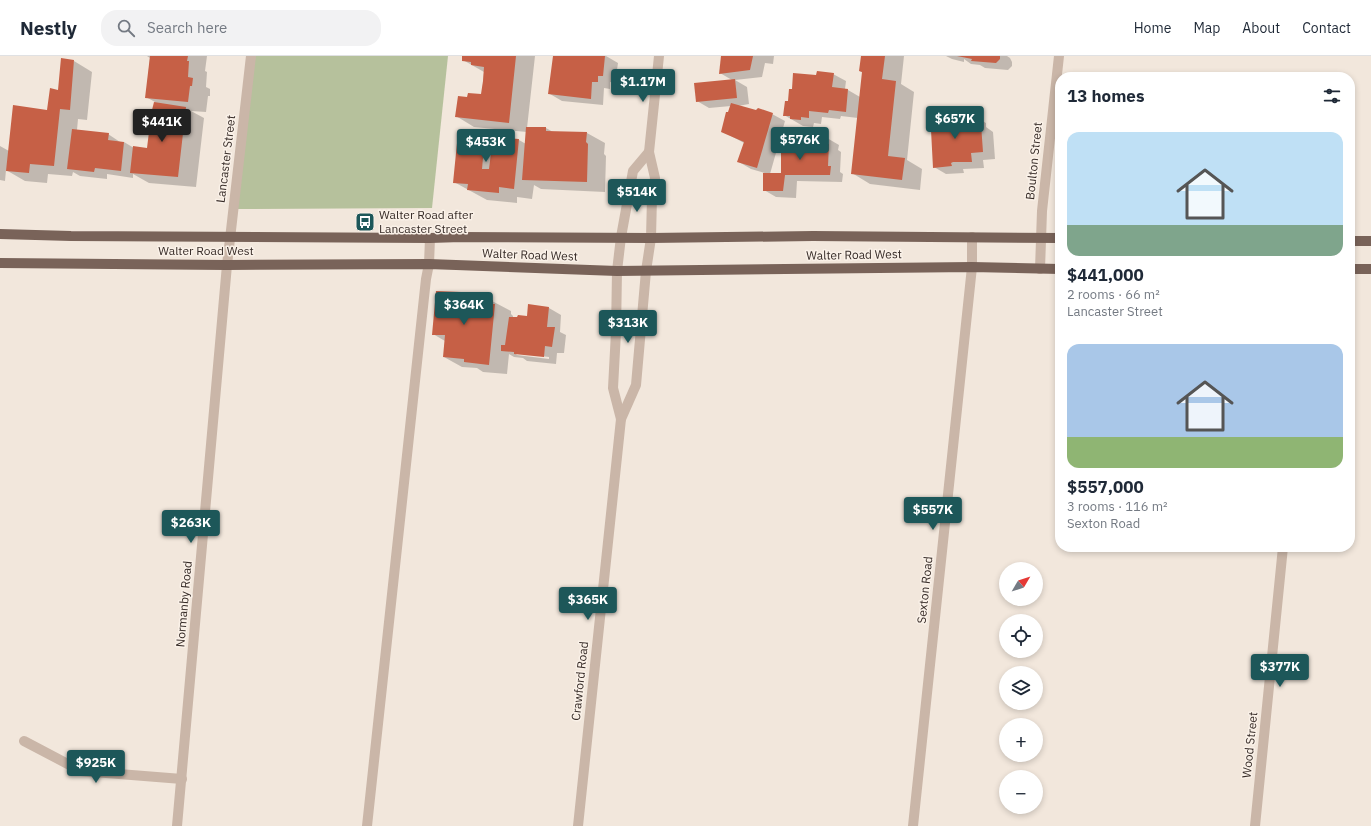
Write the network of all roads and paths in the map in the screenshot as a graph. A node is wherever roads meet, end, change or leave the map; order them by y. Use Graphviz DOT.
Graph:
graph roads {
  1 [pos="251,56"];
  2 [pos="659,56"];
  3 [pos="1059,56"];
  4 [pos="1057,72"];
  5 [pos="1055,92"];
  6 [pos="649,152"];
  7 [pos="0,234"];
  8 [pos="230,236"];
  9 [pos="621,237"];
  10 [pos="972,237"];
  11 [pos="1041,237"];
  12 [pos="430,238"];
  13 [pos="651,238"];
  14 [pos="1055,238"];
  15 [pos="1371,240"];
  16 [pos="1355,241"];
  17 [pos="0,262"];
  18 [pos="227,264"];
  19 [pos="429,264"];
  20 [pos="972,267"];
  21 [pos="1040,269"];
  22 [pos="1055,269"];
  23 [pos="1355,269"];
  24 [pos="1371,269"];
  25 [pos="617,271"];
  26 [pos="646,271"];
  27 [pos="621,419"];
  28 [pos="1282,552"];
  29 [pos="24,741"];
  30 [pos="182,779"];
  31 [pos="177,826"];
  32 [pos="367,826"];
  33 [pos="578,826"];
  34 [pos="913,826"];
  35 [pos="1255,826"];
  1 -- 8 [label="street, Lancaster Street"];
  2 -- 6 [label="street, Crawford Road"];
  3 -- 4 [label="street, Boulton Street"];
  5 -- 11 [label="street, Boulton Street"];
  6 -- 9 [label="street, Crawford Road"];
  6 -- 13 [label="street, Crawford Road"];
  7 -- 8 [label="main road, Walter Road West"];
  8 -- 12 [label="main road, Walter Road West"];
  8 -- 18 [label="street, Lancaster Street"];
  9 -- 12 [label="main road, Walter Road West"];
  9 -- 13 [label="main road, Walter Road West"];
  9 -- 25 [label="street, Crawford Road"];
  10 -- 11 [label="main road, Walter Road West"];
  10 -- 13 [label="main road, Walter Road West"];
  10 -- 20 [label="street, Sexton Road"];
  11 -- 14 [label="main road, Walter Road West"];
  11 -- 21 [label="street, Boulton Street"];
  12 -- 19 [label="street"];
  13 -- 26 [label="street, Crawford Road"];
  15 -- 16 [label="main road"];
  17 -- 18 [label="main road, Walter Road West"];
  18 -- 19 [label="main road, Walter Road West"];
  18 -- 30 [label="street, Normanby Road"];
  19 -- 25 [label="main road, Walter Road West"];
  19 -- 32 [label="street"];
  20 -- 21 [label="main road, Walter Road West"];
  20 -- 26 [label="main road, Walter Road West"];
  20 -- 34 [label="street, Sexton Road"];
  21 -- 22 [label="main road, Walter Road West"];
  23 -- 24 [label="main road"];
  25 -- 26 [label="main road, Walter Road West"];
  25 -- 27 [label="street, Crawford Road"];
  26 -- 27 [label="street, Crawford Road"];
  27 -- 33 [label="street, Crawford Road"];
  28 -- 35 [label="street, Wood Street"];
  29 -- 30 [label="street"];
  30 -- 31 [label="street, Normanby Road"];
}
